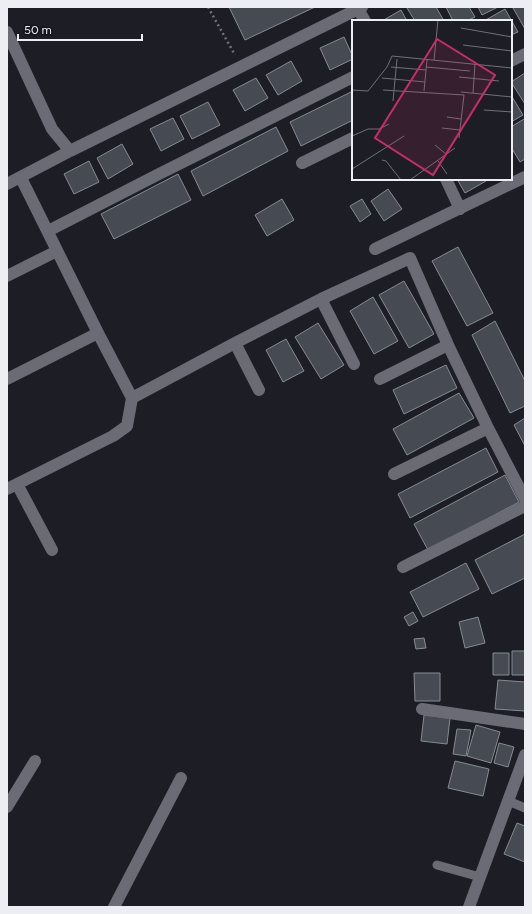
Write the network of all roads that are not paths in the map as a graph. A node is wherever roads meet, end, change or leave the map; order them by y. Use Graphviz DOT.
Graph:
graph roads {
  1 [pos="360,8"];
  2 [pos="365,20"];
  3 [pos="7,32"];
  4 [pos="525,54"];
  5 [pos="512,60"];
  6 [pos="352,78"];
  7 [pos="352,138"];
  8 [pos="70,151"];
  9 [pos="302,163"];
  10 [pos="525,177"];
  11 [pos="21,178"];
  12 [pos="446,180"];
  13 [pos="7,184"];
  14 [pos="460,209"];
  15 [pos="48,231"];
  16 [pos="375,250"];
  17 [pos="58,251"];
  18 [pos="7,276"];
  19 [pos="321,299"];
  20 [pos="98,333"];
  21 [pos="235,343"];
  22 [pos="448,345"];
  23 [pos="354,364"];
  24 [pos="7,379"];
  25 [pos="380,379"];
  26 [pos="259,390"];
  27 [pos="132,398"];
  28 [pos="488,428"];
  29 [pos="394,474"];
  30 [pos="12,486"];
  31 [pos="525,499"];
  32 [pos="525,506"];
  33 [pos="52,550"];
  34 [pos="403,567"];
  35 [pos="422,709"];
  36 [pos="525,724"];
  37 [pos="525,755"];
  38 [pos="34,761"];
  39 [pos="181,778"];
  40 [pos="508,801"];
  41 [pos="7,807"];
  42 [pos="525,808"];
  43 [pos="437,865"];
  44 [pos="480,877"];
  45 [pos="114,907"];
  46 [pos="469,907"];
  1 -- 2 [label="street"];
  1 -- 8 [label="street"];
  3 -- 8 [label="street"];
  4 -- 5 [label="street"];
  6 -- 15 [label="street"];
  7 -- 9 [label="street"];
  8 -- 11 [label="street"];
  10 -- 14 [label="street"];
  11 -- 13 [label="street"];
  11 -- 15 [label="street"];
  12 -- 14 [label="street"];
  14 -- 16 [label="street"];
  15 -- 17 [label="street"];
  17 -- 18 [label="street"];
  17 -- 20 [label="street"];
  19 -- 21 [label="street"];
  19 -- 22 [label="street"];
  19 -- 23 [label="street"];
  20 -- 24 [label="street"];
  20 -- 27 [label="street"];
  21 -- 26 [label="street"];
  21 -- 27 [label="street"];
  22 -- 25 [label="street"];
  22 -- 28 [label="street"];
  27 -- 30 [label="street"];
  28 -- 29 [label="street"];
  28 -- 31 [label="street"];
  30 -- 33 [label="street"];
  32 -- 34 [label="street"];
  35 -- 36 [label="street"];
  37 -- 40 [label="street"];
  38 -- 41 [label="street"];
  39 -- 45 [label="street"];
  40 -- 42 [label="lane"];
  40 -- 44 [label="street"];
  43 -- 44 [label="lane"];
  44 -- 46 [label="street"];
}
